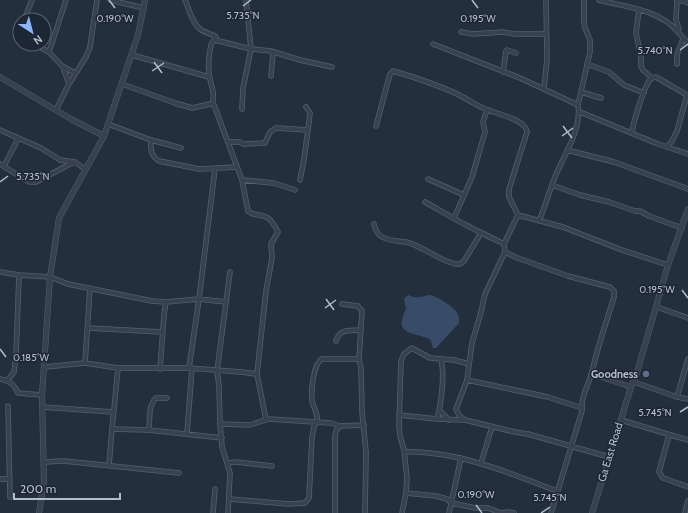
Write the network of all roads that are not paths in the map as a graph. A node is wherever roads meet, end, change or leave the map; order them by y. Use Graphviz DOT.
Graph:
graph roads {
  1 [pos="32,0"];
  2 [pos="66,0"];
  3 [pos="97,0"];
  4 [pos="110,0"];
  5 [pos="145,0"];
  6 [pos="185,0"];
  7 [pos="246,0"];
  8 [pos="546,0"];
  9 [pos="584,0"];
  10 [pos="599,0"];
  11 [pos="677,0"];
  12 [pos="688,3"];
  13 [pos="144,8"];
  14 [pos="639,10"];
  15 [pos="27,12"];
  16 [pos="461,32"];
  17 [pos="678,32"];
  18 [pos="546,34"];
  19 [pos="683,39"];
  20 [pos="215,40"];
  21 [pos="52,43"];
  22 [pos="688,43"];
  23 [pos="433,44"];
  24 [pos="251,49"];
  25 [pos="49,52"];
  26 [pos="273,53"];
  27 [pos="516,53"];
  28 [pos="132,55"];
  29 [pos="587,64"];
  30 [pos="677,64"];
  31 [pos="62,66"];
  32 [pos="332,67"];
  33 [pos="503,72"];
  34 [pos="76,73"];
  35 [pos="271,76"];
  36 [pos="0,77"];
  37 [pos="209,77"];
  38 [pos="652,78"];
  39 [pos="69,84"];
  40 [pos="122,84"];
  41 [pos="544,88"];
  42 [pos="582,92"];
  43 [pos="644,93"];
  44 [pos="601,98"];
  45 [pos="212,104"];
  46 [pos="578,105"];
  47 [pos="306,107"];
  48 [pos="242,109"];
  49 [pos="56,110"];
  50 [pos="487,110"];
  51 [pos="580,112"];
  52 [pos="108,124"];
  53 [pos="376,126"];
  54 [pos="0,130"];
  55 [pos="308,130"];
  56 [pos="632,133"];
  57 [pos="104,136"];
  58 [pos="18,139"];
  59 [pos="151,140"];
  60 [pos="229,142"];
  61 [pos="668,147"];
  62 [pos="181,148"];
  63 [pos="567,150"];
  64 [pos="688,154"];
  65 [pos="74,162"];
  66 [pos="2,165"];
  67 [pos="236,168"];
  68 [pos="85,169"];
  69 [pos="215,169"];
  70 [pos="428,179"];
  71 [pos="242,180"];
  72 [pos="300,180"];
  73 [pos="552,185"];
  74 [pos="688,189"];
  75 [pos="295,190"];
  76 [pos="464,195"];
  77 [pos="424,202"];
  78 [pos="688,209"];
  79 [pos="518,215"];
  80 [pos="454,218"];
  81 [pos="539,221"];
  82 [pos="374,224"];
  83 [pos="682,228"];
  84 [pos="481,233"];
  85 [pos="504,244"];
  86 [pos="505,252"];
  87 [pos="668,265"];
  88 [pos="0,272"];
  89 [pos="230,272"];
  90 [pos="19,275"];
  91 [pos="50,277"];
  92 [pos="90,288"];
  93 [pos="199,299"];
  94 [pos="166,302"];
  95 [pos="226,302"];
  96 [pos="342,304"];
  97 [pos="657,307"];
  98 [pos="688,318"];
  99 [pos="88,328"];
  100 [pos="361,330"];
  101 [pos="162,332"];
  102 [pos="336,341"];
  103 [pos="359,359"];
  104 [pos="688,359"];
  105 [pos="441,360"];
  106 [pos="85,363"];
  107 [pos="469,364"];
  108 [pos="45,367"];
  109 [pos="118,368"];
  110 [pos="190,368"];
  111 [pos="160,369"];
  112 [pos="217,371"];
  113 [pos="257,374"];
  114 [pos="591,375"];
  115 [pos="0,379"];
  116 [pos="467,380"];
  117 [pos="7,381"];
  118 [pos="634,382"];
  119 [pos="631,387"];
  120 [pos="42,395"];
  121 [pos="677,397"];
  122 [pos="167,398"];
  123 [pos="688,399"];
  124 [pos="8,406"];
  125 [pos="42,408"];
  126 [pos="582,408"];
  127 [pos="440,411"];
  128 [pos="113,412"];
  129 [pos="399,414"];
  130 [pos="437,419"];
  131 [pos="266,420"];
  132 [pos="449,420"];
  133 [pos="465,420"];
  134 [pos="621,420"];
  135 [pos="316,423"];
  136 [pos="220,424"];
  137 [pos="364,425"];
  138 [pos="340,426"];
  139 [pos="492,427"];
  140 [pos="112,429"];
  141 [pos="149,430"];
  142 [pos="187,434"];
  143 [pos="669,435"];
  144 [pos="222,438"];
  145 [pos="688,440"];
  146 [pos="572,446"];
  147 [pos="404,452"];
  148 [pos="609,457"];
  149 [pos="461,458"];
  150 [pos="44,462"];
  151 [pos="227,462"];
  152 [pos="481,463"];
  153 [pos="109,465"];
  154 [pos="272,466"];
  155 [pos="179,473"];
  156 [pos="0,479"];
  157 [pos="10,480"];
  158 [pos="688,487"];
  159 [pos="215,489"];
  160 [pos="557,491"];
  161 [pos="406,493"];
  162 [pos="10,498"];
  163 [pos="229,499"];
  164 [pos="688,501"];
  165 [pos="451,503"];
  166 [pos="39,513"];
  167 [pos="213,513"];
  168 [pos="228,513"];
  169 [pos="335,513"];
  170 [pos="364,513"];
  171 [pos="402,513"];
  172 [pos="449,513"];
  173 [pos="514,513"];
  174 [pos="551,513"];
  175 [pos="592,513"];
  176 [pos="685,513"];
  1 -- 15 [label="street"];
  2 -- 21 [label="street"];
  3 -- 34 [label="street"];
  4 -- 13 [label="street"];
  5 -- 13 [label="street"];
  6 -- 20 [label="street"];
  7 -- 24 [label="street"];
  8 -- 18 [label="street"];
  9 -- 29 [label="street"];
  10 -- 14 [label="street"];
  11 -- 12 [label="street"];
  11 -- 17 [label="street"];
  13 -- 28 [label="street"];
  14 -- 17 [label="street"];
  14 -- 38 [label="street"];
  16 -- 18 [label="street"];
  17 -- 19 [label="street"];
  18 -- 41 [label="street"];
  19 -- 22 [label="street"];
  19 -- 30 [label="street"];
  20 -- 24 [label="street"];
  20 -- 37 [label="street"];
  23 -- 33 [label="street"];
  24 -- 26 [label="street"];
  24 -- 48 [label="street"];
  25 -- 31 [label="street"];
  26 -- 32 [label="street"];
  26 -- 35 [label="street"];
  27 -- 33 [label="street"];
  28 -- 37 [label="street"];
  28 -- 40 [label="street"];
  29 -- 42 [label="street"];
  29 -- 43 [label="street"];
  31 -- 34 [label="street"];
  31 -- 39 [label="street"];
  33 -- 41 [label="street"];
  34 -- 39 [label="street"];
  36 -- 49 [label="street"];
  37 -- 45 [label="street"];
  38 -- 43 [label="street"];
  38 -- 61 [label="street"];
  39 -- 49 [label="street"];
  40 -- 45 [label="street"];
  40 -- 52 [label="street"];
  41 -- 46 [label="street"];
  42 -- 44 [label="street"];
  42 -- 46 [label="street"];
  43 -- 56 [label="street"];
  45 -- 60 [label="street"];
  46 -- 51 [label="street"];
  47 -- 55 [label="street"];
  49 -- 57 [label="street"];
  50 -- 53 [label="street"];
  50 -- 76 [label="street"];
  50 -- 79 [label="street"];
  51 -- 56 [label="street"];
  51 -- 63 [label="street"];
  52 -- 57 [label="street"];
  52 -- 59 [label="street"];
  54 -- 58 [label="street"];
  55 -- 60 [label="street"];
  55 -- 72 [label="street"];
  56 -- 61 [label="street"];
  57 -- 68 [label="street"];
  58 -- 65 [label="street"];
  58 -- 66 [label="street"];
  59 -- 62 [label="street"];
  59 -- 69 [label="street"];
  60 -- 67 [label="street"];
  61 -- 64 [label="street"];
  63 -- 73 [label="street"];
  63 -- 74 [label="street"];
  65 -- 66 [label="street"];
  65 -- 68 [label="street"];
  67 -- 69 [label="street"];
  67 -- 71 [label="street"];
  68 -- 91 [label="street"];
  69 -- 93 [label="street"];
  70 -- 76 [label="street"];
  71 -- 75 [label="street"];
  71 -- 113 [label="street"];
  73 -- 81 [label="street"];
  73 -- 83 [label="street"];
  76 -- 80 [label="street"];
  77 -- 80 [label="street"];
  78 -- 83 [label="street, Ga East Road"];
  79 -- 81 [label="street"];
  79 -- 85 [label="street"];
  80 -- 84 [label="street"];
  81 -- 87 [label="street"];
  82 -- 84 [label="street"];
  83 -- 87 [label="street, Ga East Road"];
  84 -- 85 [label="street"];
  85 -- 86 [label="street"];
  86 -- 107 [label="street"];
  86 -- 114 [label="street"];
  87 -- 97 [label="street, Ga East Road"];
  88 -- 90 [label="street"];
  89 -- 95 [label="street"];
  90 -- 91 [label="street"];
  90 -- 117 [label="street"];
  91 -- 92 [label="street"];
  91 -- 108 [label="street"];
  92 -- 94 [label="street"];
  92 -- 99 [label="street"];
  93 -- 94 [label="street"];
  93 -- 95 [label="street"];
  93 -- 110 [label="street"];
  94 -- 101 [label="street"];
  95 -- 112 [label="street"];
  96 -- 100 [label="street"];
  97 -- 98 [label="street"];
  97 -- 118 [label="street, Ga East Road"];
  99 -- 101 [label="street"];
  99 -- 106 [label="street"];
  100 -- 102 [label="street"];
  100 -- 103 [label="street"];
  101 -- 111 [label="street"];
  103 -- 135 [label="street"];
  103 -- 137 [label="street"];
  104 -- 121 [label="street"];
  105 -- 107 [label="street"];
  105 -- 127 [label="street"];
  105 -- 129 [label="street"];
  106 -- 108 [label="street"];
  106 -- 109 [label="street"];
  107 -- 116 [label="street"];
  108 -- 120 [label="street"];
  109 -- 111 [label="street"];
  109 -- 128 [label="street"];
  110 -- 111 [label="street"];
  110 -- 112 [label="street"];
  110 -- 142 [label="street"];
  112 -- 113 [label="street"];
  112 -- 136 [label="street"];
  113 -- 131 [label="street"];
  114 -- 119 [label="street"];
  114 -- 126 [label="street"];
  115 -- 117 [label="street"];
  116 -- 126 [label="street"];
  116 -- 133 [label="street"];
  117 -- 120 [label="street"];
  118 -- 119 [label="street, Ga East Road"];
  118 -- 121 [label="street"];
  119 -- 134 [label="street, Ga East Road"];
  120 -- 125 [label="street"];
  121 -- 123 [label="street"];
  122 -- 141 [label="street"];
  124 -- 157 [label="street"];
  125 -- 128 [label="street"];
  125 -- 150 [label="street"];
  126 -- 146 [label="street"];
  127 -- 130 [label="street"];
  127 -- 132 [label="street"];
  128 -- 140 [label="street"];
  129 -- 130 [label="street"];
  129 -- 147 [label="street"];
  130 -- 132 [label="street"];
  131 -- 135 [label="street"];
  131 -- 136 [label="street"];
  132 -- 133 [label="street"];
  133 -- 139 [label="street"];
  134 -- 143 [label="street"];
  134 -- 148 [label="street, Ga East Road"];
  135 -- 138 [label="street"];
  135 -- 163 [label="street"];
  136 -- 144 [label="street"];
  137 -- 138 [label="street"];
  137 -- 170 [label="street"];
  138 -- 169 [label="street"];
  139 -- 146 [label="street"];
  139 -- 152 [label="street"];
  140 -- 141 [label="street"];
  140 -- 153 [label="street"];
  141 -- 142 [label="street"];
  142 -- 144 [label="street"];
  143 -- 145 [label="street"];
  143 -- 158 [label="street"];
  144 -- 151 [label="street"];
  146 -- 148 [label="street"];
  146 -- 160 [label="street"];
  147 -- 149 [label="street"];
  147 -- 161 [label="street"];
  148 -- 175 [label="street, Ga East Road"];
  149 -- 152 [label="street"];
  149 -- 165 [label="street"];
  150 -- 153 [label="street"];
  150 -- 166 [label="street"];
  151 -- 154 [label="street"];
  151 -- 163 [label="street"];
  152 -- 160 [label="street"];
  153 -- 155 [label="street"];
  156 -- 157 [label="street"];
  157 -- 162 [label="street"];
  159 -- 167 [label="street"];
  160 -- 174 [label="street"];
  161 -- 165 [label="street"];
  161 -- 171 [label="street"];
  163 -- 168 [label="street"];
  164 -- 176 [label="street"];
  165 -- 172 [label="street"];
  165 -- 173 [label="street"];
}
